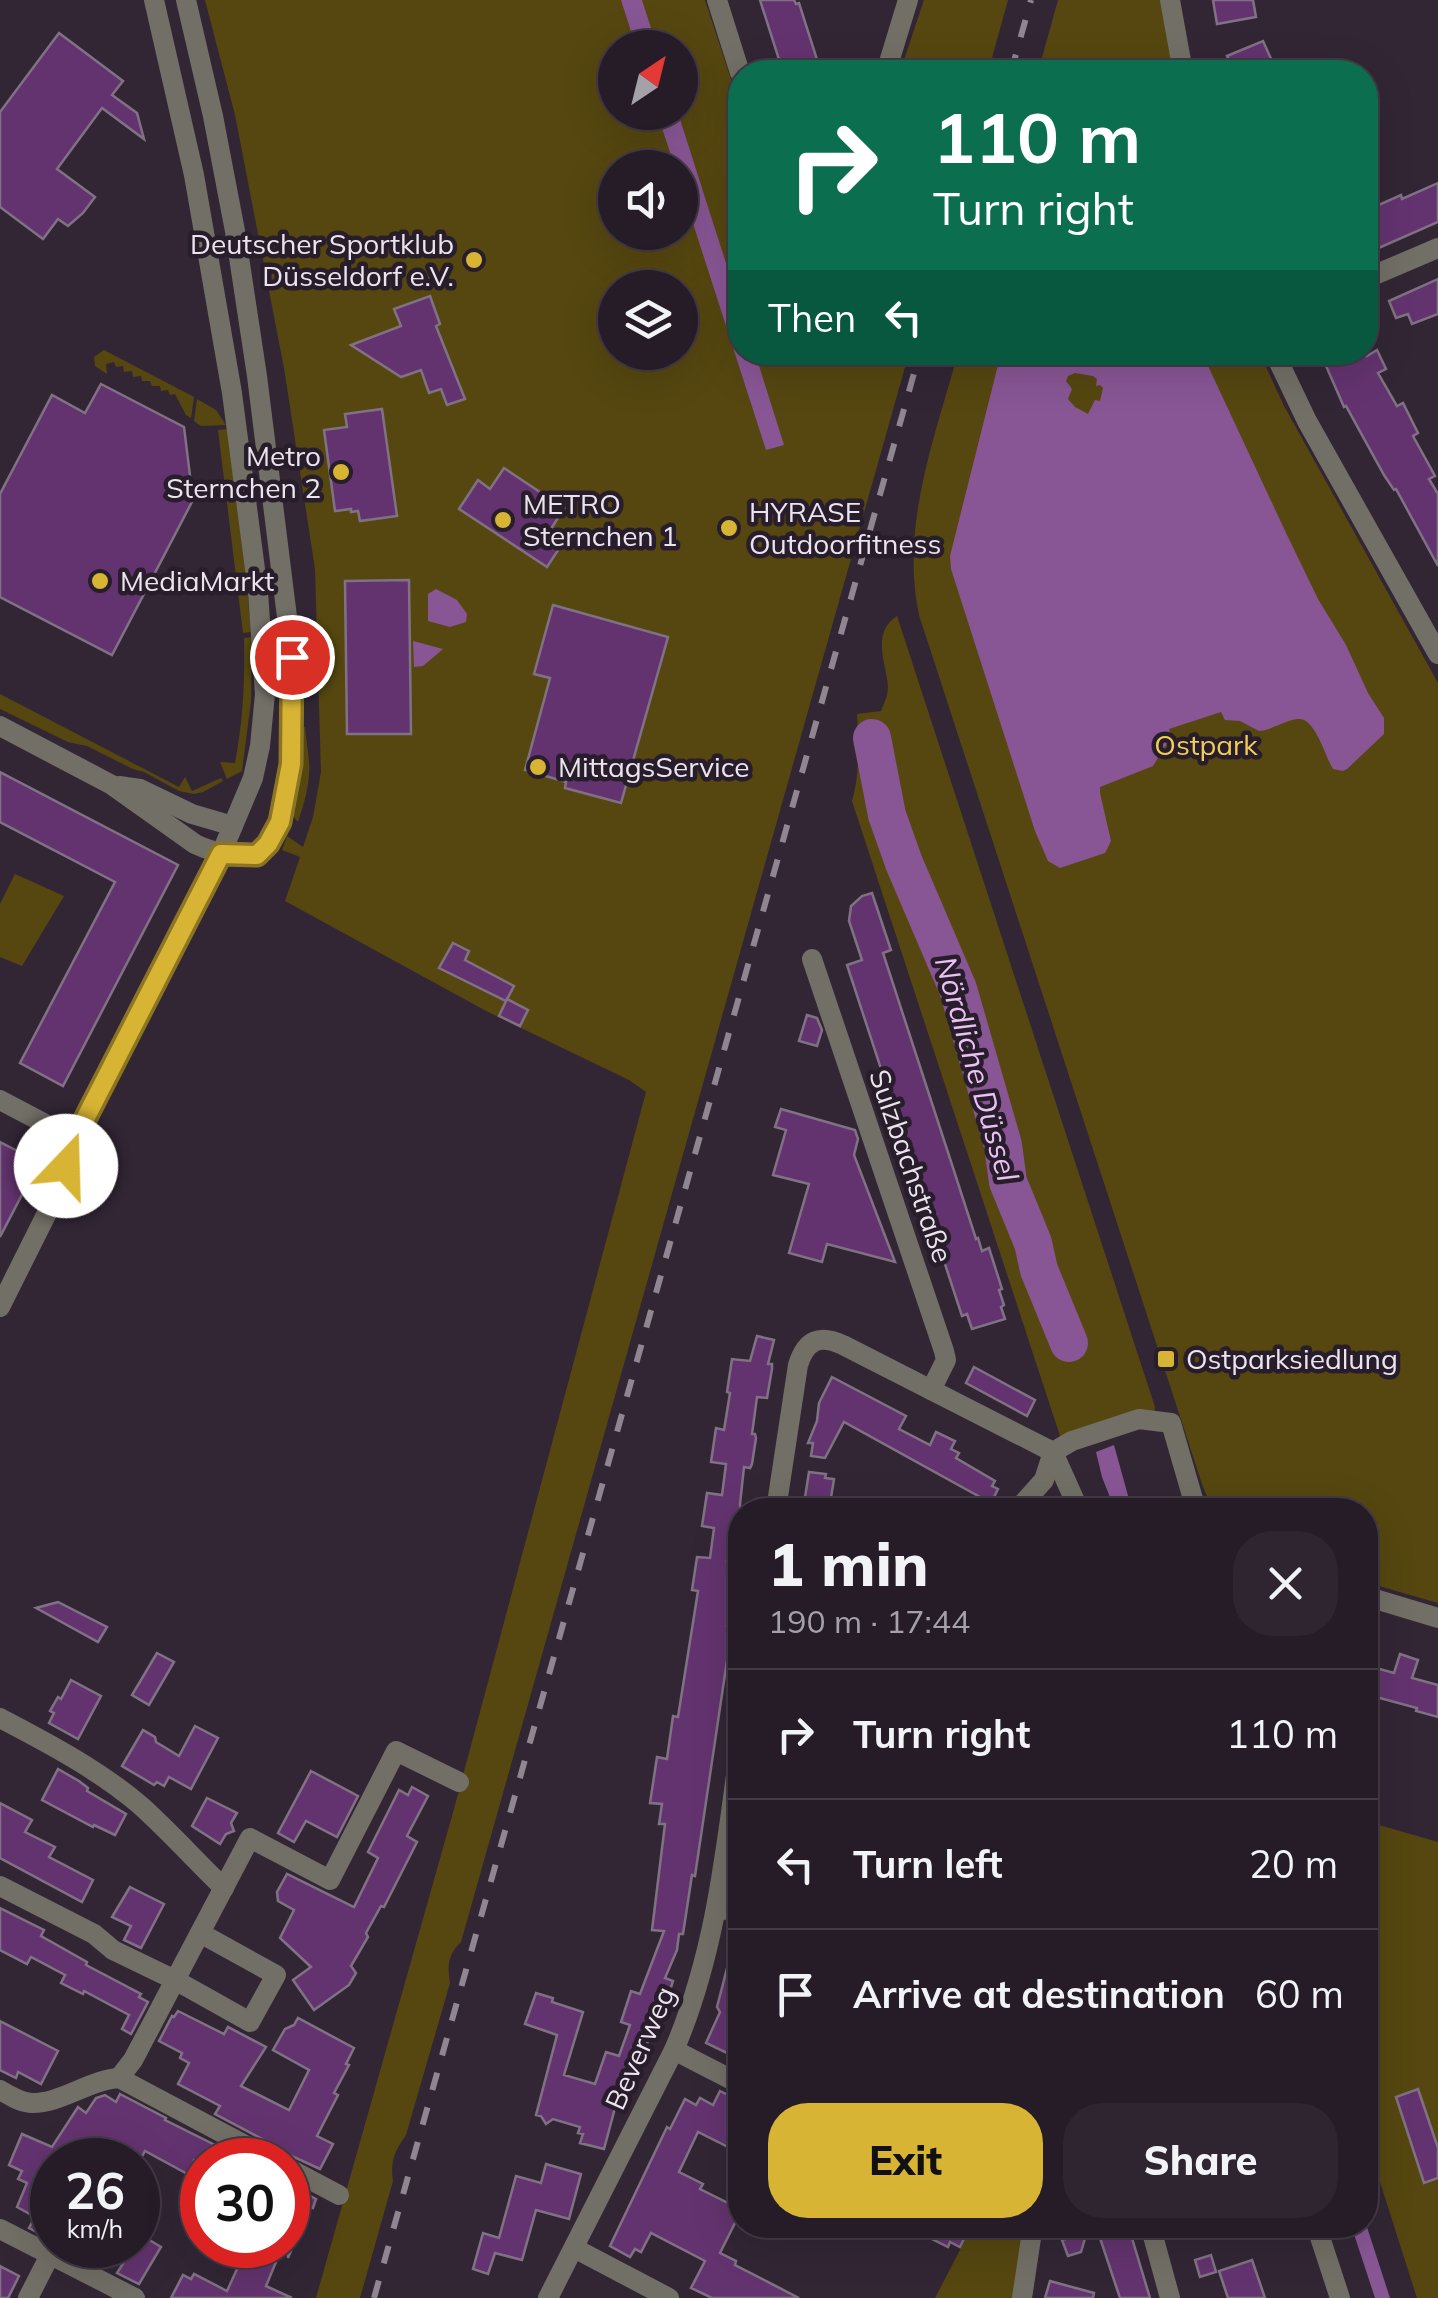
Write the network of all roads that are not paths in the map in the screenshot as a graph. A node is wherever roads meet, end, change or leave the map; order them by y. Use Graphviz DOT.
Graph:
graph roads {
  1 [pos="154,0"];
  2 [pos="186,0"];
  3 [pos="717,0"];
  4 [pos="908,0"];
  5 [pos="1170,0"];
  6 [pos="736,60"];
  7 [pos="890,60"];
  8 [pos="1181,60"];
  9 [pos="1438,248"];
  10 [pos="1378,273"];
  11 [pos="1280,365"];
  12 [pos="1438,654"];
  13 [pos="0,726"];
  14 [pos="112,785"];
  15 [pos="233,826"];
  16 [pos="221,854"];
  17 [pos="812,959"];
  18 [pos="0,1100"];
  19 [pos="76,1140"];
  20 [pos="0,1306"];
  21 [pos="932,1390"];
  22 [pos="1052,1452"];
  23 [pos="778,1498"];
  24 [pos="1028,1498"];
  25 [pos="1073,1498"];
  26 [pos="1193,1498"];
  27 [pos="1378,1600"];
  28 [pos="1438,1618"];
  29 [pos="0,1718"];
  30 [pos="459,1782"];
  31 [pos="728,1830"];
  32 [pos="0,1886"];
  33 [pos="224,1888"];
  34 [pos="717,1909"];
  35 [pos="728,1910"];
  36 [pos="200,1933"];
  37 [pos="175,1980"];
  38 [pos="674,2050"];
  39 [pos="120,2078"];
  40 [pos="728,2078"];
  41 [pos="0,2090"];
  42 [pos="232,2138"];
  43 [pos="310,2180"];
  44 [pos="339,2195"];
  45 [pos="0,2229"];
  46 [pos="1032,2238"];
  47 [pos="1154,2238"];
  48 [pos="1320,2238"];
  49 [pos="30,2245"];
  50 [pos="574,2248"];
  51 [pos="43,2268"];
  52 [pos="76,2268"];
  53 [pos="28,2298"];
  54 [pos="135,2298"];
  55 [pos="548,2298"];
  56 [pos="670,2298"];
  57 [pos="1022,2298"];
  58 [pos="1170,2298"];
  59 [pos="1340,2298"];
  1 -- 15 [label="street"];
  2 -- 16 [label="street"];
  3 -- 6 [label="street"];
  4 -- 7 [label="street"];
  5 -- 8 [label="street"];
  9 -- 10 [label="street"];
  11 -- 12 [label="street"];
  13 -- 14 [label="street"];
  14 -- 15 [label="street"];
  14 -- 16 [label="street"];
  15 -- 16 [label="street"];
  16 -- 19 [label="street"];
  17 -- 21 [label="street, Sulzbachstraße"];
  18 -- 19 [label="street"];
  19 -- 20 [label="street"];
  21 -- 22 [label="street"];
  21 -- 23 [label="street"];
  22 -- 24 [label="street"];
  22 -- 25 [label="street"];
  22 -- 26 [label="street"];
  27 -- 28 [label="street"];
  29 -- 33 [label="street"];
  30 -- 33 [label="street"];
  31 -- 34 [label="street, Beverweg"];
  32 -- 37 [label="street"];
  33 -- 36 [label="street"];
  34 -- 35 [label="street"];
  34 -- 38 [label="street, Beverweg"];
  36 -- 37 [label="street"];
  36 -- 37 [label="street"];
  37 -- 39 [label="street"];
  38 -- 40 [label="street"];
  38 -- 50 [label="street, Beverweg"];
  39 -- 41 [label="street"];
  39 -- 42 [label="street"];
  43 -- 44 [label="street"];
  45 -- 49 [label="street"];
  46 -- 57 [label="street"];
  47 -- 58 [label="street"];
  48 -- 59 [label="street"];
  50 -- 55 [label="street, Beverweg"];
  50 -- 56 [label="street"];
  51 -- 53 [label="street"];
  52 -- 54 [label="street"];
}
